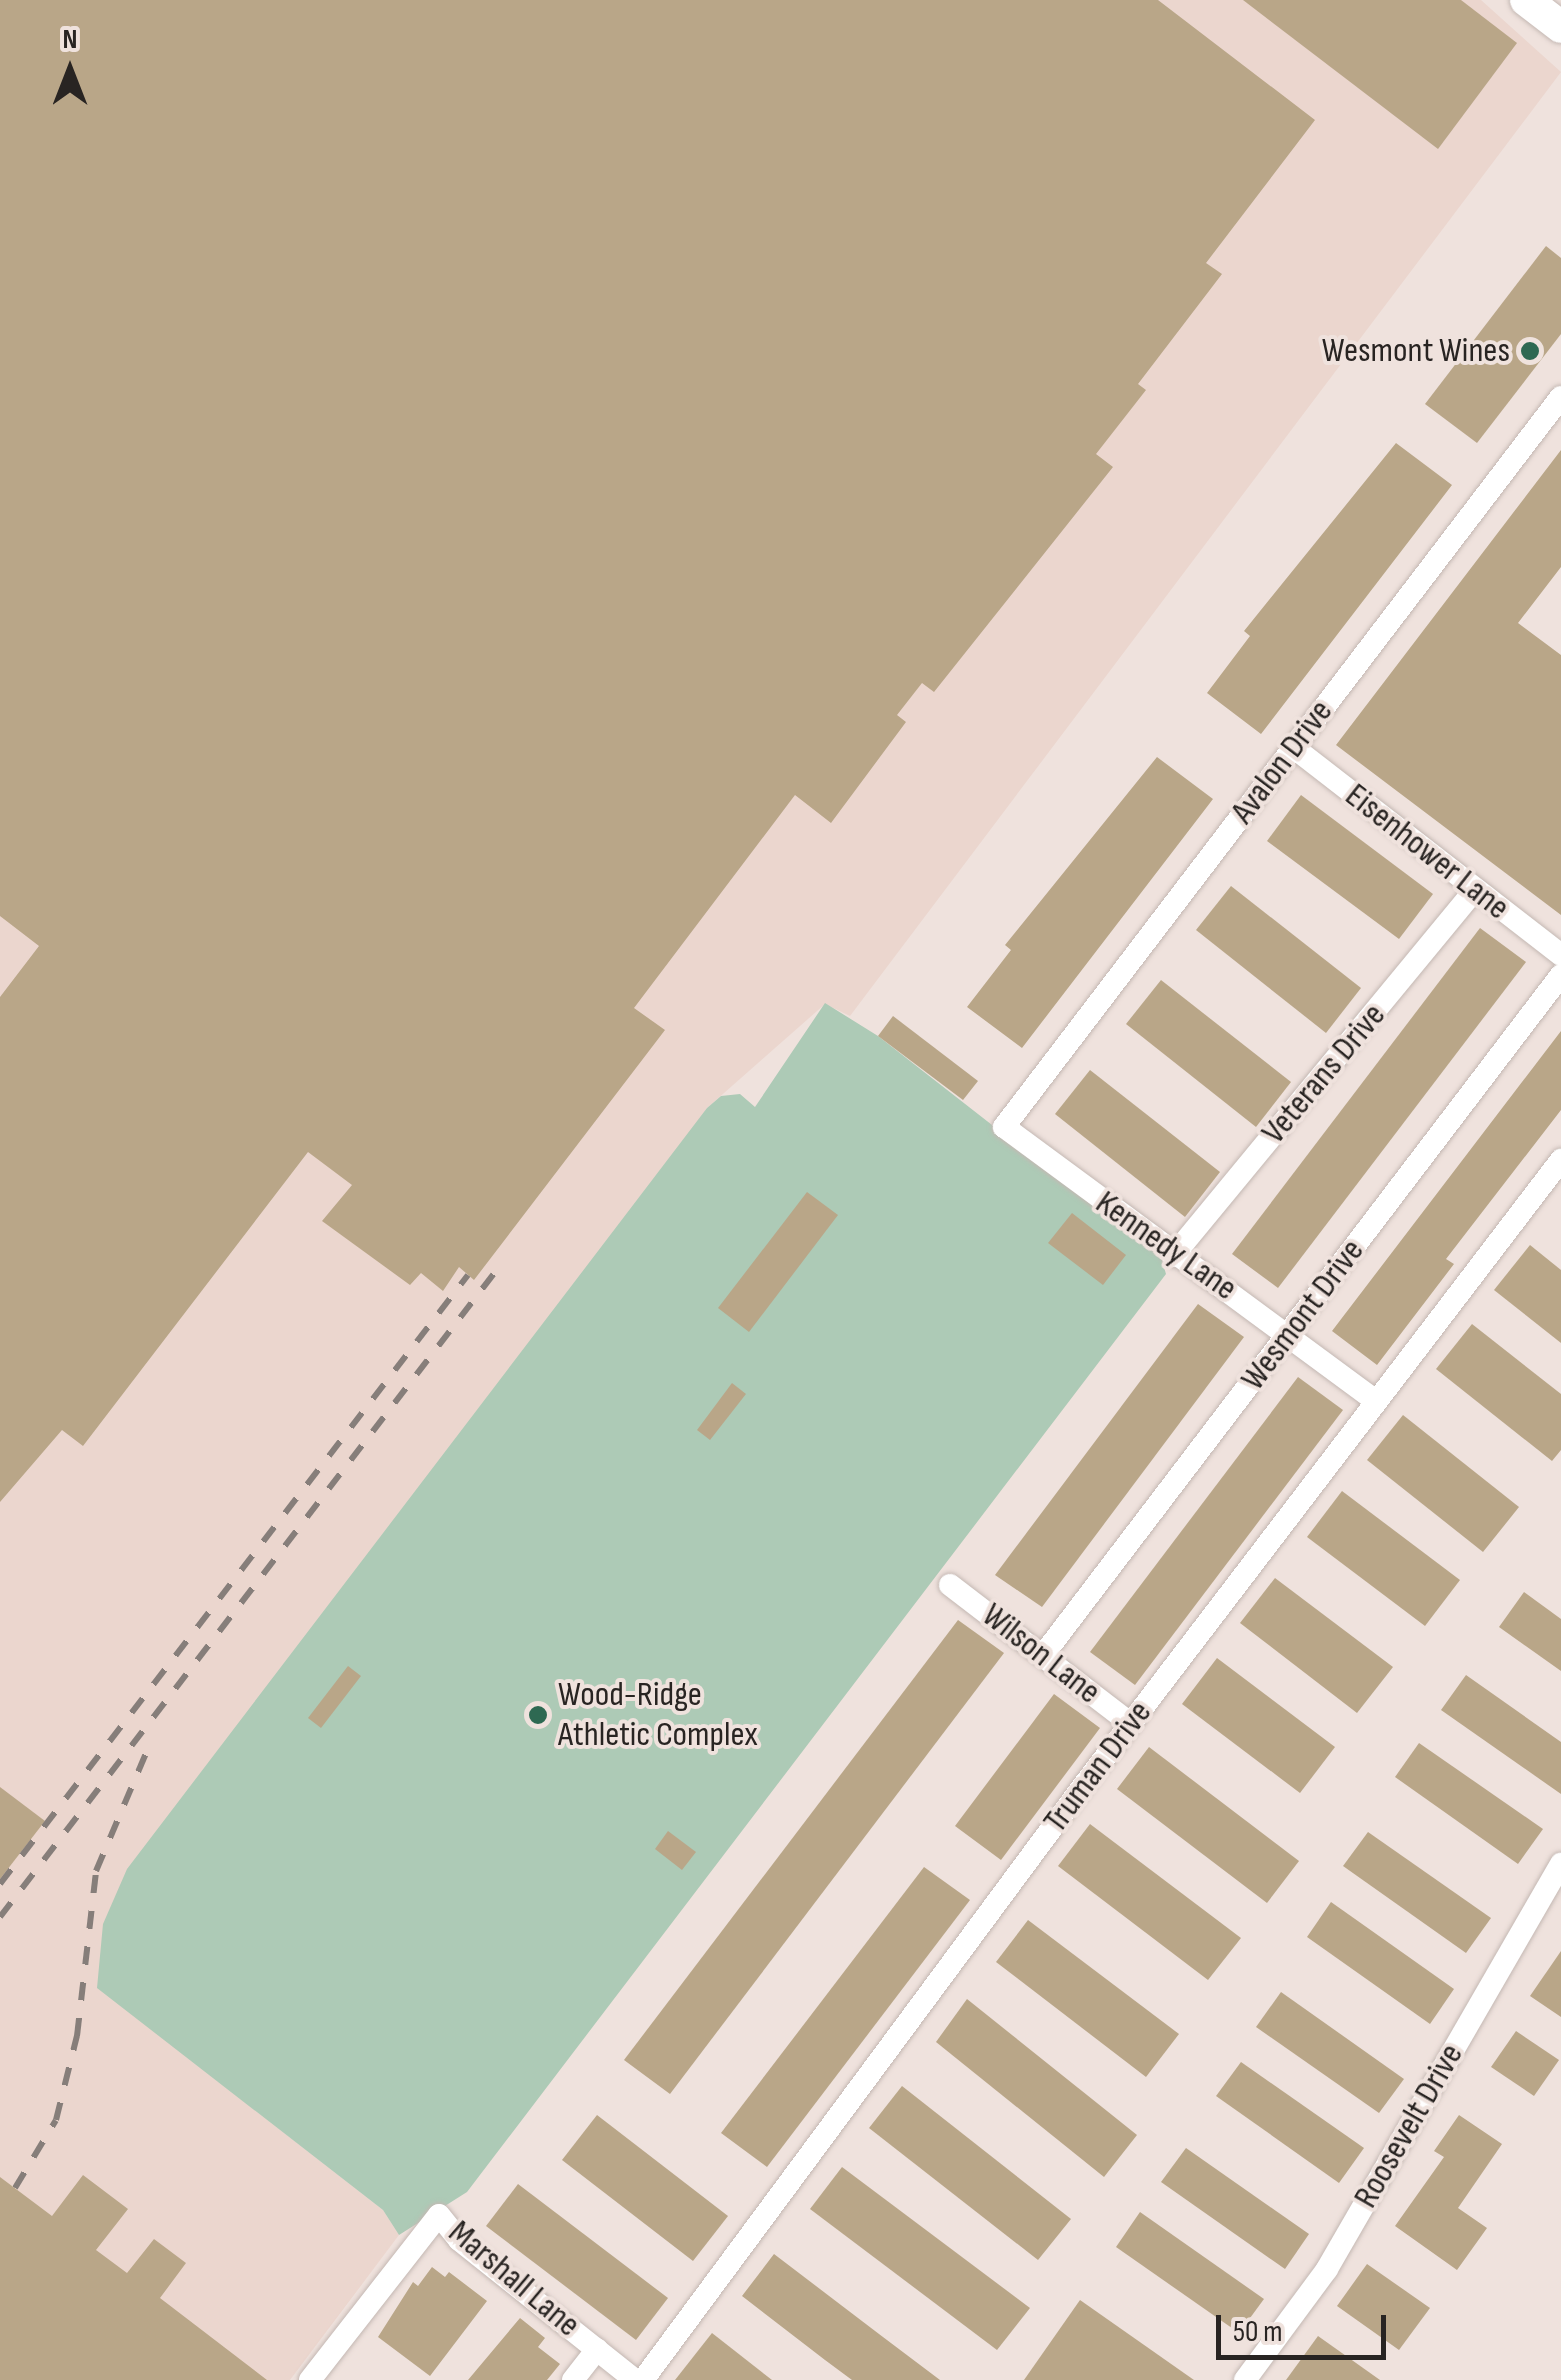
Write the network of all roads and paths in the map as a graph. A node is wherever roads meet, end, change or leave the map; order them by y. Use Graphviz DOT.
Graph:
graph roads {
  1 [pos="1526,0"];
  2 [pos="1561,27"];
  3 [pos="1561,397"];
  4 [pos="1294,747"];
  5 [pos="1474,890"];
  6 [pos="1561,955"];
  7 [pos="1561,975"];
  8 [pos="1004,1127"];
  9 [pos="1561,1160"];
  10 [pos="1173,1256"];
  11 [pos="1289,1334"];
  12 [pos="1376,1401"];
  13 [pos="950,1584"];
  14 [pos="1044,1654"];
  15 [pos="1131,1724"];
  16 [pos="1561,1864"];
  17 [pos="598,2349"];
  18 [pos="310,2380"];
  19 [pos="573,2380"];
  20 [pos="636,2380"];
  21 [pos="644,2380"];
  22 [pos="1246,2380"];
  1 -- 2 [label="street"];
  3 -- 4 [label="street, Avalon Drive"];
  4 -- 5 [label="street, Eisenhower Lane"];
  4 -- 8 [label="street, Avalon Drive"];
  5 -- 6 [label="street, Eisenhower Lane"];
  5 -- 10 [label="street, Veterans Drive"];
  7 -- 11 [label="street, Wesmont Drive"];
  8 -- 10 [label="street, Kennedy Lane"];
  9 -- 12 [label="street, Truman Drive"];
  10 -- 11 [label="street, Kennedy Lane"];
  11 -- 12 [label="street, Kennedy Lane"];
  11 -- 14 [label="street, Wesmont Drive"];
  12 -- 15 [label="street, Truman Drive"];
  13 -- 14 [label="street, Wilson Lane"];
  14 -- 15 [label="street, Wilson Lane"];
  15 -- 21 [label="street, Truman Drive"];
  16 -- 22 [label="street, Roosevelt Drive"];
  17 -- 18 [label="street, Marshall Lane"];
  17 -- 19 [label="street"];
  17 -- 20 [label="street, Marshall Lane"];
}
